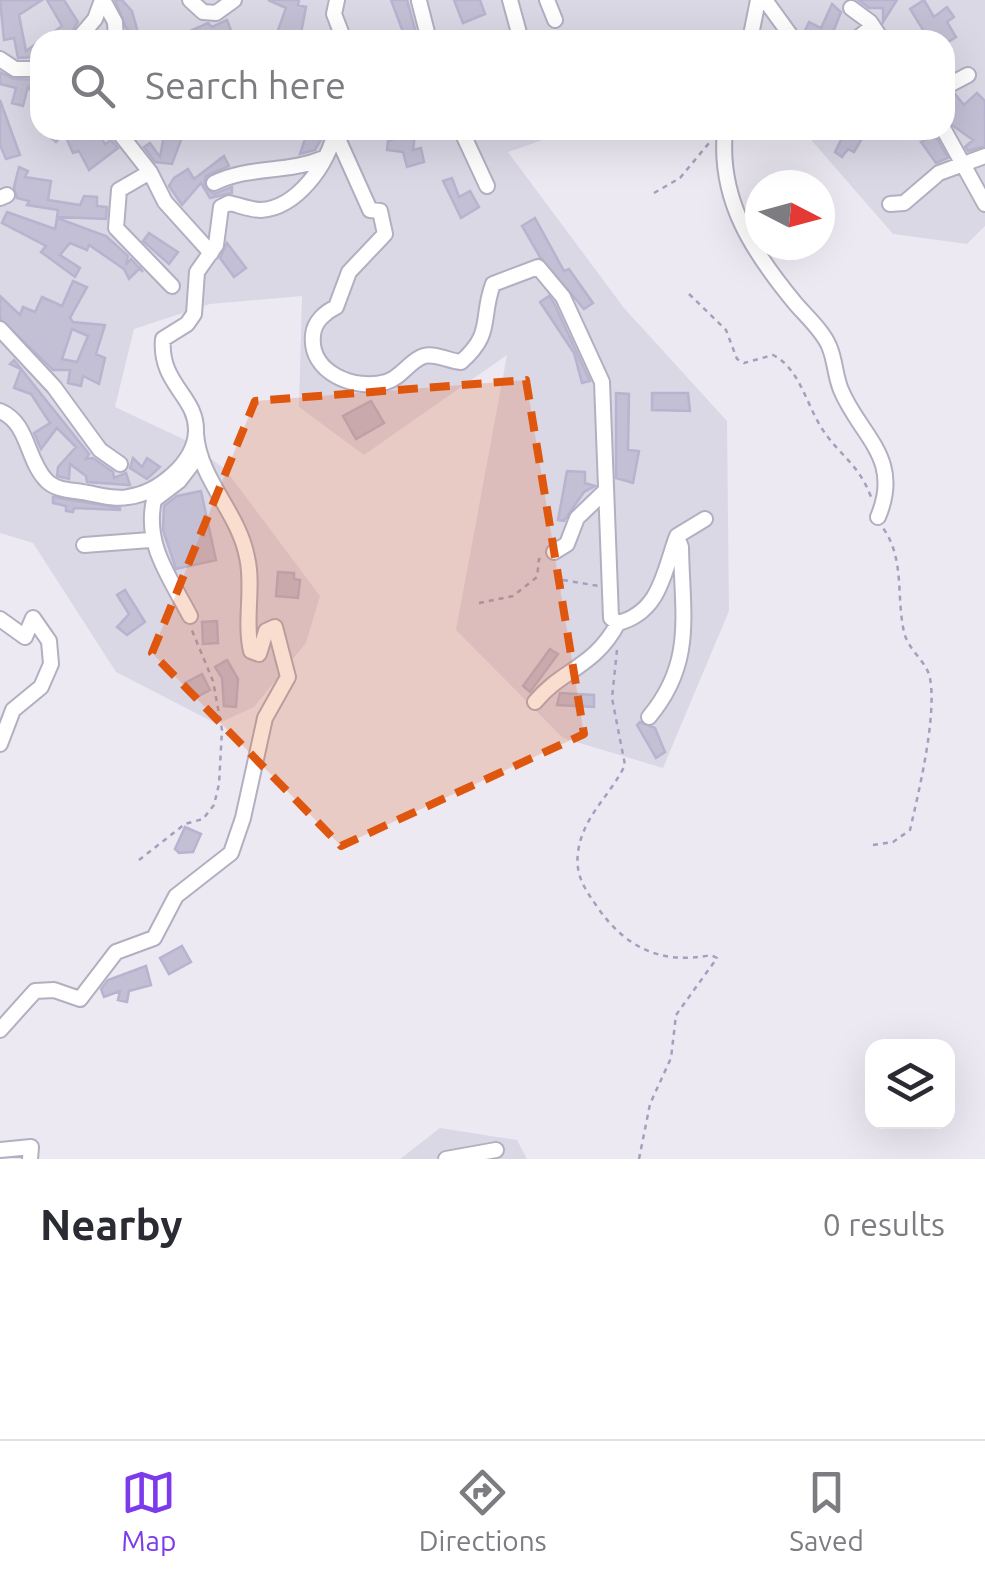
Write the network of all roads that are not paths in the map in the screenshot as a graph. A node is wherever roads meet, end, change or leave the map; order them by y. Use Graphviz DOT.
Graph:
graph roads {
  1 [pos="102,0"];
  2 [pos="190,0"];
  3 [pos="234,0"];
  4 [pos="337,0"];
  5 [pos="420,0"];
  6 [pos="510,0"];
  7 [pos="548,0"];
  8 [pos="762,0"];
  9 [pos="850,8"];
  10 [pos="554,20"];
  11 [pos="873,26"];
  12 [pos="86,30"];
  13 [pos="115,30"];
  14 [pos="340,30"];
  15 [pos="427,30"];
  16 [pos="518,30"];
  17 [pos="753,30"];
  18 [pos="786,30"];
  19 [pos="868,30"];
  20 [pos="876,30"];
  21 [pos="0,59"];
  22 [pos="30,68"];
  23 [pos="968,75"];
  24 [pos="955,82"];
  25 [pos="125,140"];
  26 [pos="331,140"];
  27 [pos="339,140"];
  28 [pos="466,140"];
  29 [pos="723,140"];
  30 [pos="950,140"];
  31 [pos="985,156"];
  32 [pos="324,158"];
  33 [pos="966,166"];
  34 [pos="150,172"];
  35 [pos="214,183"];
  36 [pos="487,186"];
  37 [pos="890,204"];
  38 [pos="985,204"];
  39 [pos="212,253"];
  40 [pos="172,286"];
  41 [pos="0,329"];
  42 [pos="0,411"];
  43 [pos="196,434"];
  44 [pos="198,455"];
  45 [pos="120,464"];
  46 [pos="604,492"];
  47 [pos="878,516"];
  48 [pos="704,519"];
  49 [pos="677,536"];
  50 [pos="150,540"];
  51 [pos="84,546"];
  52 [pos="554,552"];
  53 [pos="190,616"];
  54 [pos="0,619"];
  55 [pos="618,623"];
  56 [pos="535,702"];
  57 [pos="649,717"];
  58 [pos="0,744"];
  59 [pos="0,1030"];
  60 [pos="0,1150"];
  61 [pos="496,1150"];
  62 [pos="30,1159"];
  63 [pos="446,1159"];
  1 -- 12 [label="street"];
  1 -- 13 [label="street"];
  2 -- 3 [label="street"];
  4 -- 14 [label="street"];
  5 -- 15 [label="street"];
  6 -- 16 [label="street"];
  7 -- 10 [label="street"];
  8 -- 17 [label="street"];
  8 -- 18 [label="street"];
  9 -- 11 [label="street"];
  11 -- 19 [label="street"];
  11 -- 20 [label="street"];
  21 -- 22 [label="street"];
  23 -- 24 [label="street"];
  25 -- 34 [label="street"];
  26 -- 32 [label="street"];
  27 -- 46 [label="street"];
  28 -- 36 [label="street"];
  29 -- 47 [label="street"];
  30 -- 33 [label="street"];
  31 -- 33 [label="street"];
  32 -- 35 [label="street"];
  32 -- 39 [label="street"];
  33 -- 37 [label="street"];
  33 -- 38 [label="street"];
  34 -- 39 [label="street"];
  34 -- 40 [label="street"];
  39 -- 43 [label="street"];
  41 -- 45 [label="street"];
  42 -- 43 [label="street"];
  43 -- 44 [label="street"];
  44 -- 50 [label="street"];
  44 -- 59 [label="street"];
  46 -- 52 [label="street"];
  46 -- 55 [label="street"];
  48 -- 49 [label="street"];
  49 -- 55 [label="street"];
  49 -- 57 [label="street"];
  50 -- 51 [label="street"];
  50 -- 53 [label="street"];
  54 -- 58 [label="street"];
  55 -- 56 [label="street"];
  60 -- 62 [label="street"];
  61 -- 63 [label="street"];
}
